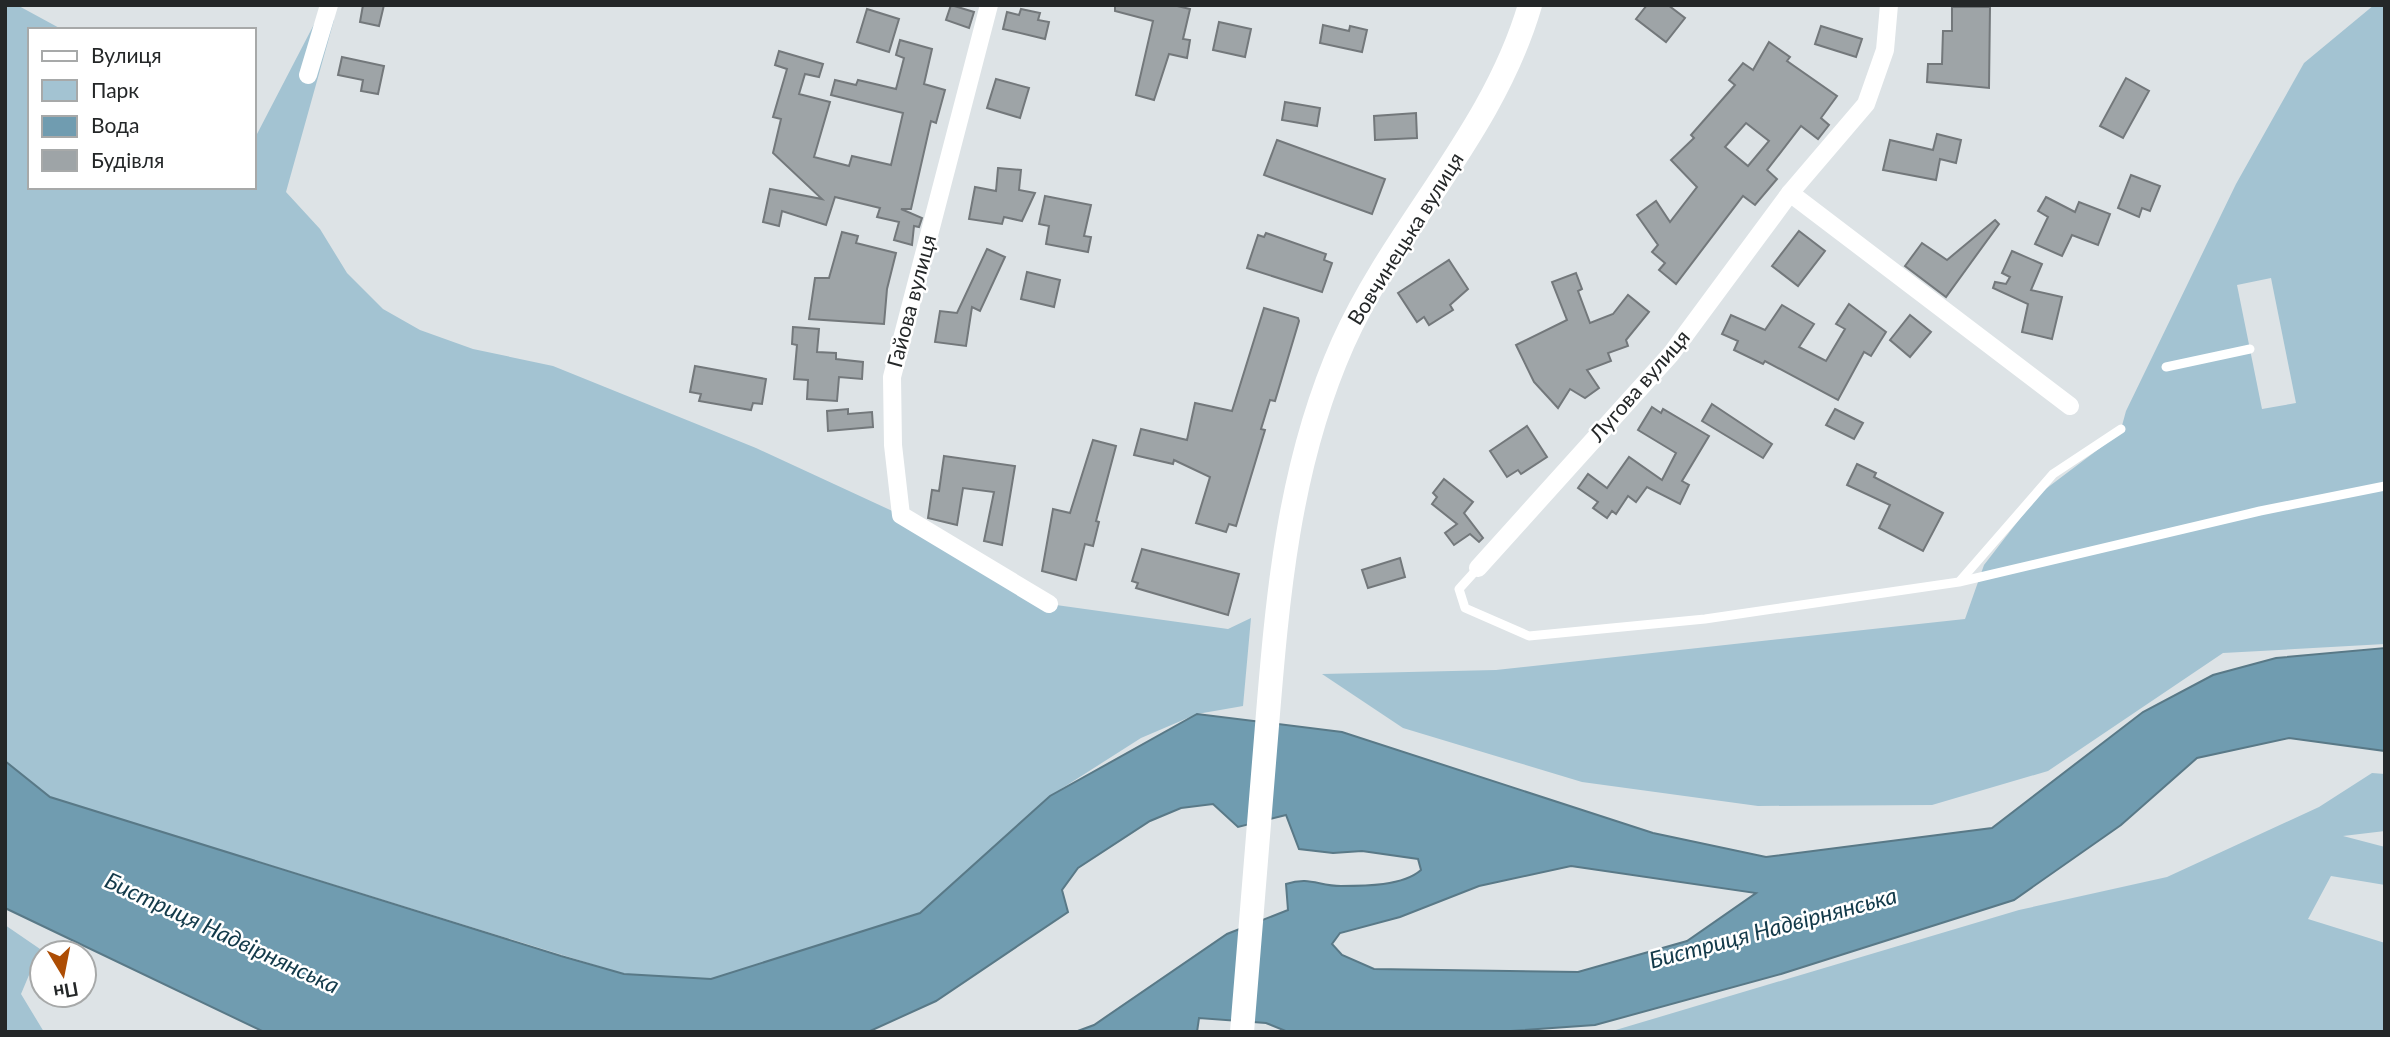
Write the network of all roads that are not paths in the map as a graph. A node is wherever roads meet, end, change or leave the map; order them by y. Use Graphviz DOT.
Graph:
graph roads {
  1 [pos="329,5"];
  2 [pos="989,5"];
  3 [pos="1530,5"];
  4 [pos="1889,5"];
  5 [pos="308,75"];
  6 [pos="1790,192"];
  7 [pos="2250,349"];
  8 [pos="2166,367"];
  9 [pos="2070,406"];
  10 [pos="2121,429"];
  11 [pos="2385,486"];
  12 [pos="1478,568"];
  13 [pos="1959,582"];
  14 [pos="1049,604"];
  15 [pos="1242,1032"];
  1 -- 5 [label="street"];
  2 -- 14 [label="street, Гайова вулиця"];
  3 -- 15 [label="street, Вовчинецька вулиця"];
  4 -- 6 [label="street, Лугова вулиця"];
  6 -- 9 [label="street"];
  6 -- 12 [label="street, Лугова вулиця"];
  7 -- 8 [label="lane"];
  10 -- 13 [label="lane"];
  11 -- 13 [label="lane"];
  12 -- 13 [label="lane"];
}
